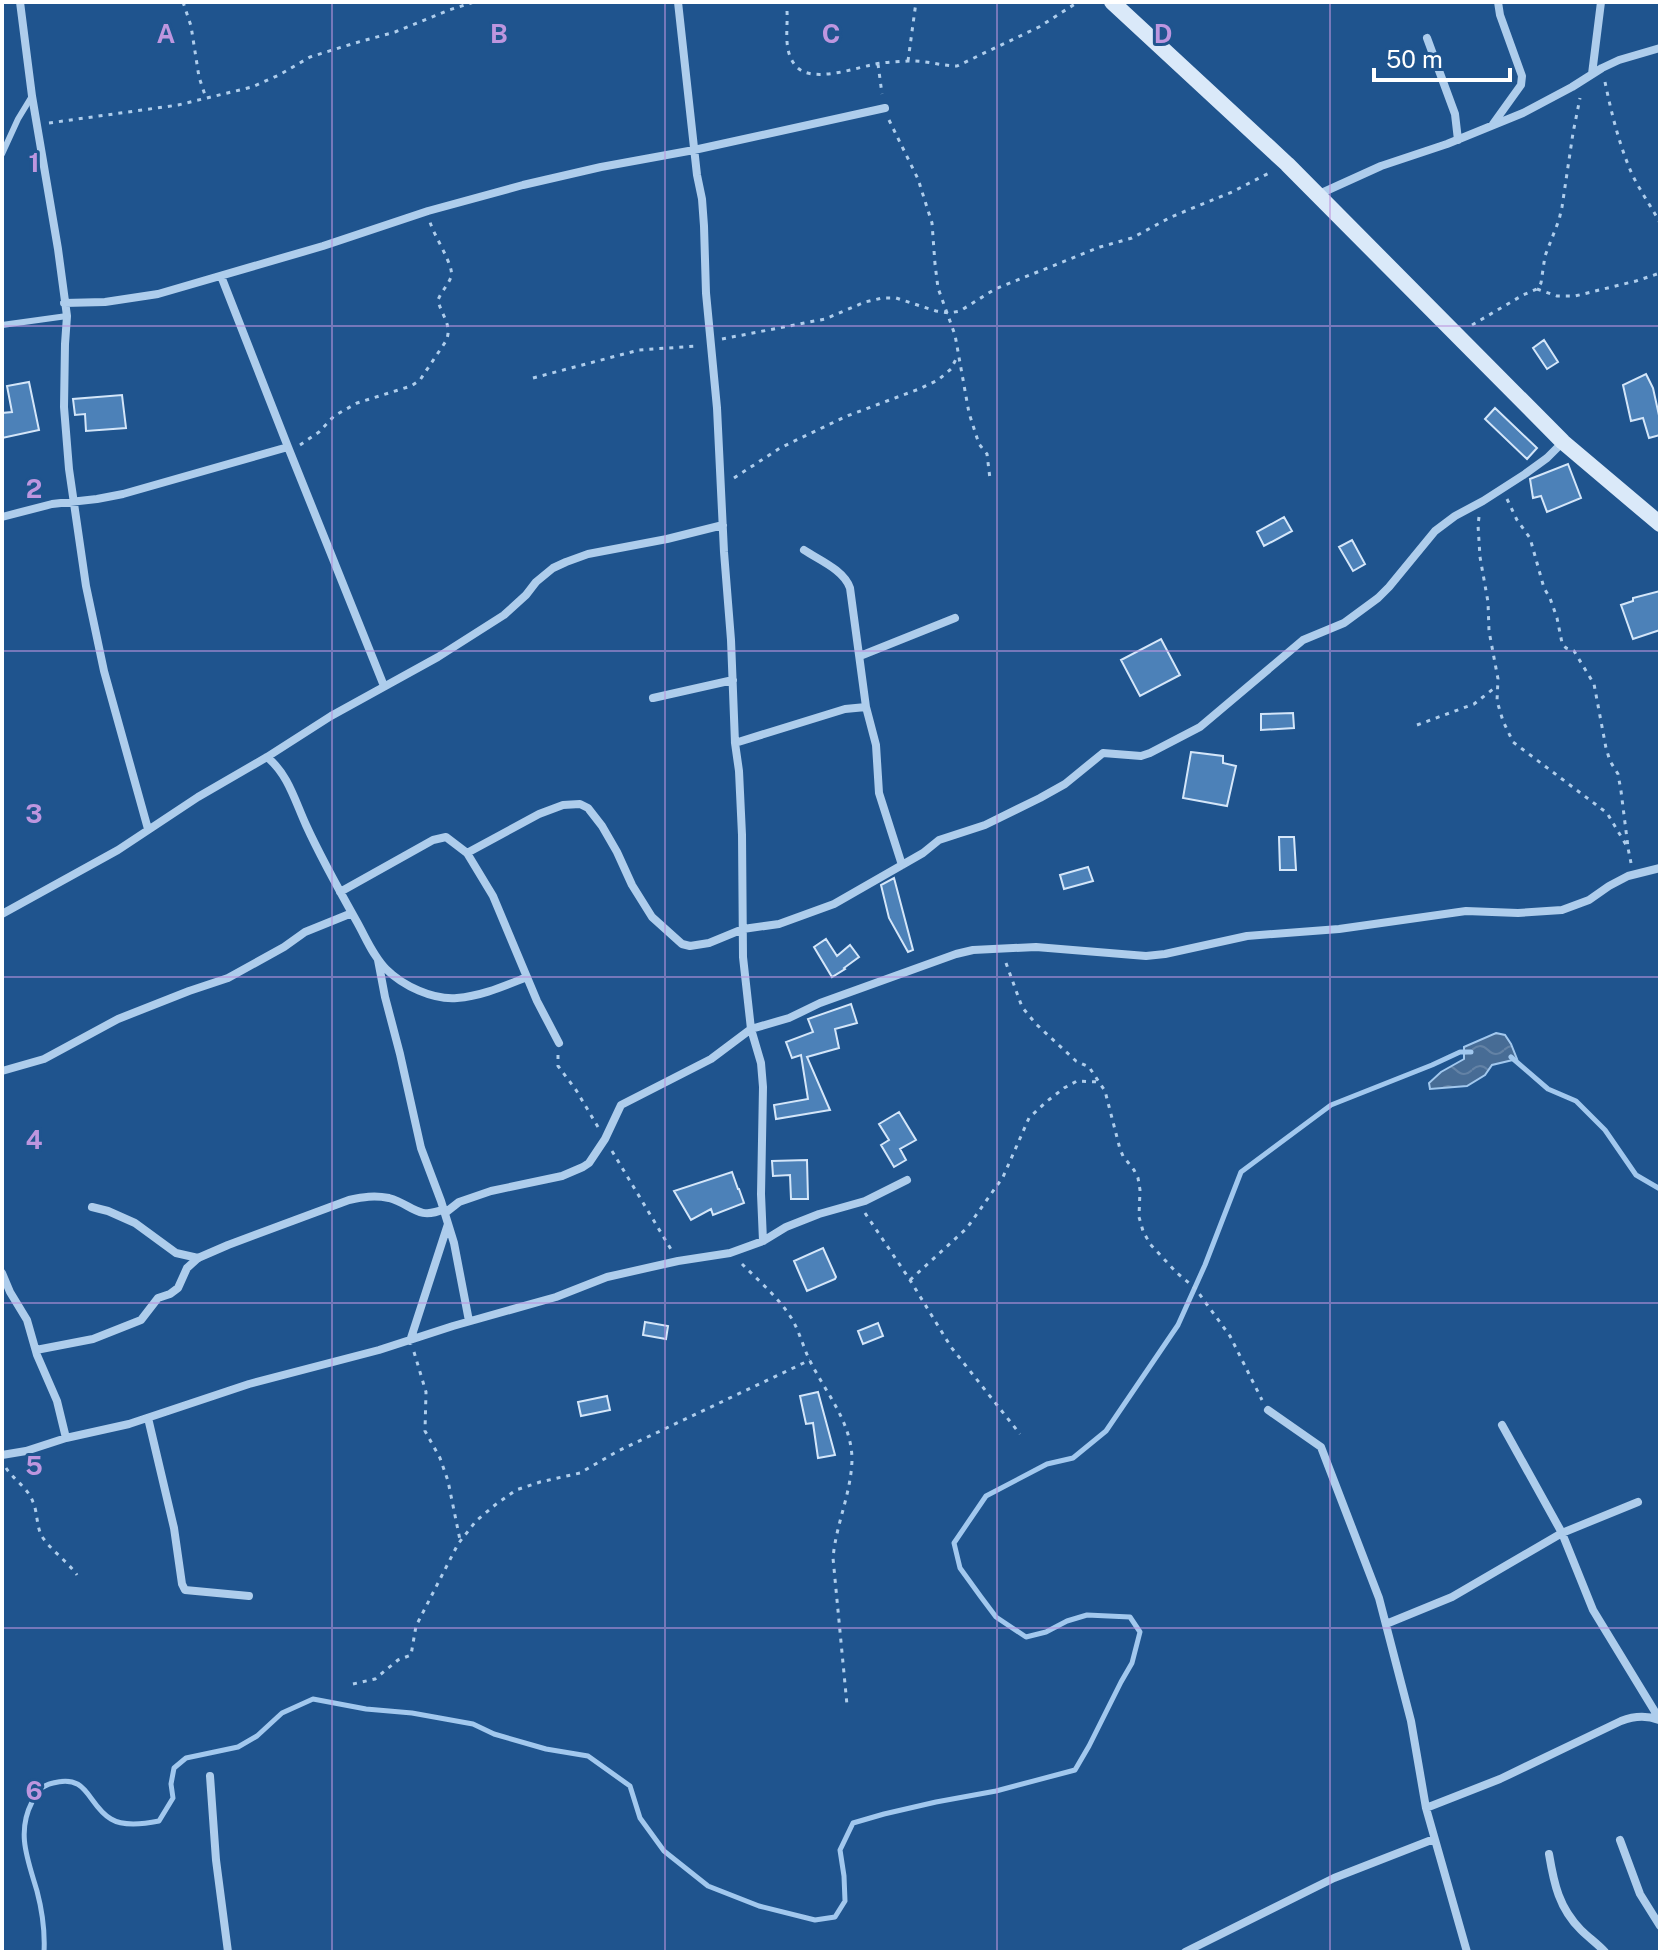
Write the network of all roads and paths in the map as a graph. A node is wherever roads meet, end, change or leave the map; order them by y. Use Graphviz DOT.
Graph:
graph roads {
  1 [pos="20,2"];
  2 [pos="183,2"];
  3 [pos="474,2"];
  4 [pos="678,2"];
  5 [pos="916,2"];
  6 [pos="1078,2"];
  7 [pos="1112,2"];
  8 [pos="1498,2"];
  9 [pos="1601,2"];
  10 [pos="787,11"];
  11 [pos="1427,38"];
  12 [pos="1660,48"];
  13 [pos="908,61"];
  14 [pos="878,64"];
  15 [pos="1602,68"];
  16 [pos="1590,75"];
  17 [pos="32,96"];
  18 [pos="206,98"];
  19 [pos="885,108"];
  20 [pos="37,125"];
  21 [pos="1492,126"];
  22 [pos="1458,140"];
  23 [pos="694,150"];
  24 [pos="2,154"];
  25 [pos="1287,164"];
  26 [pos="1317,195"];
  27 [pos="428,211"];
  28 [pos="1660,223"];
  29 [pos="1660,273"];
  30 [pos="221,276"];
  31 [pos="1537,289"];
  32 [pos="64,303"];
  33 [pos="949,313"];
  34 [pos="67,316"];
  35 [pos="2,325"];
  36 [pos="1454,335"];
  37 [pos="711,343"];
  38 [pos="958,355"];
  39 [pos="533,378"];
  40 [pos="1563,442"];
  41 [pos="288,449"];
  42 [pos="990,479"];
  43 [pos="720,487"];
  44 [pos="1502,488"];
  45 [pos="74,501"];
  46 [pos="1483,501"];
  47 [pos="2,517"];
  48 [pos="1660,524"];
  49 [pos="723,525"];
  50 [pos="804,550"];
  51 [pos="955,618"];
  52 [pos="860,656"];
  53 [pos="733,680"];
  54 [pos="384,686"];
  55 [pos="1497,686"];
  56 [pos="653,698"];
  57 [pos="866,707"];
  58 [pos="1417,725"];
  59 [pos="735,743"];
  60 [pos="267,757"];
  61 [pos="148,829"];
  62 [pos="1628,848"];
  63 [pos="467,853"];
  64 [pos="902,865"];
  65 [pos="1660,868"];
  66 [pos="1633,875"];
  67 [pos="340,892"];
  68 [pos="352,913"];
  69 [pos="2,914"];
  70 [pos="743,929"];
  71 [pos="1001,948"];
  72 [pos="378,960"];
  73 [pos="527,977"];
  74 [pos="751,1029"];
  75 [pos="559,1043"];
  76 [pos="2,1071"];
  77 [pos="1100,1082"];
  78 [pos="907,1180"];
  79 [pos="858,1203"];
  80 [pos="92,1207"];
  81 [pos="444,1211"];
  82 [pos="448,1223"];
  83 [pos="763,1241"];
  84 [pos="730,1253"];
  85 [pos="198,1258"];
  86 [pos="2,1273"];
  87 [pos="910,1280"];
  88 [pos="469,1321"];
  89 [pos="410,1341"];
  90 [pos="36,1350"];
  91 [pos="810,1360"];
  92 [pos="1268,1410"];
  93 [pos="148,1418"];
  94 [pos="1502,1425"];
  95 [pos="1020,1434"];
  96 [pos="66,1438"];
  97 [pos="2,1455"];
  98 [pos="2,1463"];
  99 [pos="1638,1502"];
  100 [pos="1562,1533"];
  101 [pos="460,1542"];
  102 [pos="77,1575"];
  103 [pos="249,1596"];
  104 [pos="1386,1624"];
  105 [pos="353,1684"];
  106 [pos="847,1705"];
  107 [pos="1660,1720"];
  108 [pos="210,1776"];
  109 [pos="1426,1808"];
  110 [pos="1434,1839"];
  111 [pos="1620,1840"];
  112 [pos="1549,1854"];
  113 [pos="1660,1926"];
  114 [pos="228,1952"];
  115 [pos="1185,1952"];
  116 [pos="1467,1952"];
  117 [pos="1605,1952"];
  1 -- 17 [label="street"];
  2 -- 18 [label="path"];
  3 -- 18 [label="path"];
  4 -- 23 [label="street"];
  5 -- 13 [label="path"];
  6 -- 13 [label="path"];
  7 -- 25 [label="street"];
  8 -- 21 [label="street"];
  9 -- 16 [label="street"];
  10 -- 14 [label="path"];
  11 -- 22 [label="street"];
  12 -- 15 [label="street"];
  13 -- 14 [label="path"];
  14 -- 19 [label="path"];
  15 -- 16 [label="street"];
  15 -- 28 [label="path"];
  16 -- 21 [label="street"];
  16 -- 31 [label="path"];
  17 -- 20 [label="street"];
  17 -- 24 [label="lane"];
  18 -- 20 [label="path"];
  19 -- 23 [label="street"];
  19 -- 33 [label="path"];
  20 -- 32 [label="street"];
  21 -- 22 [label="street"];
  22 -- 26 [label="street"];
  23 -- 27 [label="street"];
  23 -- 37 [label="street"];
  25 -- 26 [label="street"];
  25 -- 33 [label="path"];
  26 -- 36 [label="street"];
  27 -- 30 [label="street"];
  27 -- 41 [label="path"];
  29 -- 31 [label="path"];
  30 -- 32 [label="street"];
  30 -- 41 [label="street"];
  31 -- 36 [label="path"];
  32 -- 34 [label="street"];
  33 -- 37 [label="path"];
  33 -- 38 [label="path"];
  34 -- 35 [label="lane"];
  34 -- 45 [label="street"];
  36 -- 40 [label="street"];
  37 -- 39 [label="path"];
  37 -- 43 [label="street"];
  38 -- 42 [label="path"];
  38 -- 43 [label="path"];
  40 -- 44 [label="street"];
  40 -- 48 [label="street"];
  41 -- 45 [label="street"];
  41 -- 54 [label="street"];
  43 -- 49 [label="street"];
  44 -- 46 [label="street"];
  44 -- 62 [label="path"];
  45 -- 47 [label="street"];
  45 -- 61 [label="street"];
  46 -- 55 [label="path"];
  46 -- 64 [label="street"];
  49 -- 53 [label="street"];
  49 -- 54 [label="street"];
  50 -- 52 [label="street"];
  51 -- 52 [label="street"];
  52 -- 57 [label="street"];
  53 -- 56 [label="street"];
  53 -- 59 [label="street"];
  54 -- 60 [label="street"];
  55 -- 58 [label="path"];
  55 -- 62 [label="path"];
  57 -- 59 [label="street"];
  57 -- 64 [label="street"];
  59 -- 70 [label="street"];
  60 -- 61 [label="street"];
  60 -- 67 [label="street"];
  61 -- 69 [label="street"];
  62 -- 66 [label="path"];
  63 -- 67 [label="street"];
  63 -- 70 [label="street"];
  63 -- 73 [label="street"];
  64 -- 70 [label="street"];
  65 -- 66 [label="street"];
  66 -- 71 [label="street"];
  67 -- 68 [label="street"];
  68 -- 72 [label="street"];
  68 -- 76 [label="street"];
  70 -- 74 [label="street"];
  71 -- 74 [label="street"];
  71 -- 77 [label="path"];
  72 -- 73 [label="street"];
  72 -- 81 [label="street"];
  73 -- 75 [label="street"];
  74 -- 81 [label="street"];
  74 -- 83 [label="street"];
  77 -- 87 [label="path"];
  77 -- 92 [label="path"];
  78 -- 79 [label="street"];
  79 -- 83 [label="street"];
  79 -- 87 [label="path"];
  80 -- 85 [label="street"];
  81 -- 82 [label="street"];
  81 -- 85 [label="street"];
  82 -- 88 [label="street"];
  82 -- 89 [label="street"];
  83 -- 84 [label="street"];
  84 -- 88 [label="street"];
  84 -- 91 [label="path"];
  85 -- 90 [label="street"];
  86 -- 90 [label="street"];
  87 -- 95 [label="path"];
  88 -- 89 [label="street"];
  89 -- 93 [label="street"];
  89 -- 101 [label="path"];
  90 -- 96 [label="street"];
  91 -- 101 [label="path"];
  91 -- 106 [label="path"];
  92 -- 104 [label="street"];
  93 -- 96 [label="street"];
  93 -- 103 [label="street"];
  94 -- 100 [label="street"];
  96 -- 97 [label="street"];
  98 -- 102 [label="path"];
  99 -- 100 [label="street"];
  100 -- 104 [label="street"];
  100 -- 107 [label="street"];
  101 -- 105 [label="path"];
  104 -- 109 [label="street"];
  107 -- 109 [label="street"];
  108 -- 114 [label="street"];
  109 -- 110 [label="street"];
  110 -- 115 [label="street"];
  110 -- 116 [label="street"];
  111 -- 113 [label="street"];
  112 -- 117 [label="street"];
}
